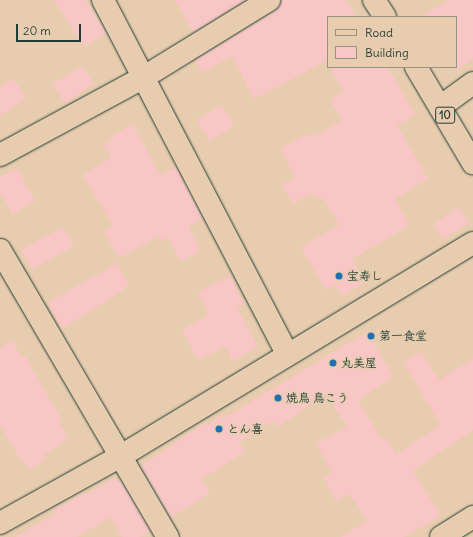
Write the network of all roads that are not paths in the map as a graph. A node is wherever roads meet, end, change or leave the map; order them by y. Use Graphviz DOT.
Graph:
graph roads {
  1 [pos="103,0"];
  2 [pos="269,0"];
  3 [pos="374,0"];
  4 [pos="383,16"];
  5 [pos="417,68"];
  6 [pos="144,77"];
  7 [pos="473,83"];
  8 [pos="440,107"];
  9 [pos="0,155"];
  10 [pos="473,163"];
  11 [pos="473,243"];
  12 [pos="0,250"];
  13 [pos="287,354"];
  14 [pos="121,456"];
  15 [pos="473,517"];
  16 [pos="0,523"];
  17 [pos="168,537"];
  18 [pos="441,537"];
  1 -- 6 [label="street"];
  2 -- 6 [label="street"];
  3 -- 4 [label="street"];
  5 -- 8 [label="street, 10"];
  6 -- 9 [label="street"];
  6 -- 13 [label="street"];
  7 -- 8 [label="street"];
  8 -- 10 [label="street, 10"];
  11 -- 13 [label="street"];
  12 -- 14 [label="street"];
  13 -- 14 [label="street"];
  14 -- 16 [label="street"];
  14 -- 17 [label="street"];
  15 -- 18 [label="street"];
}
